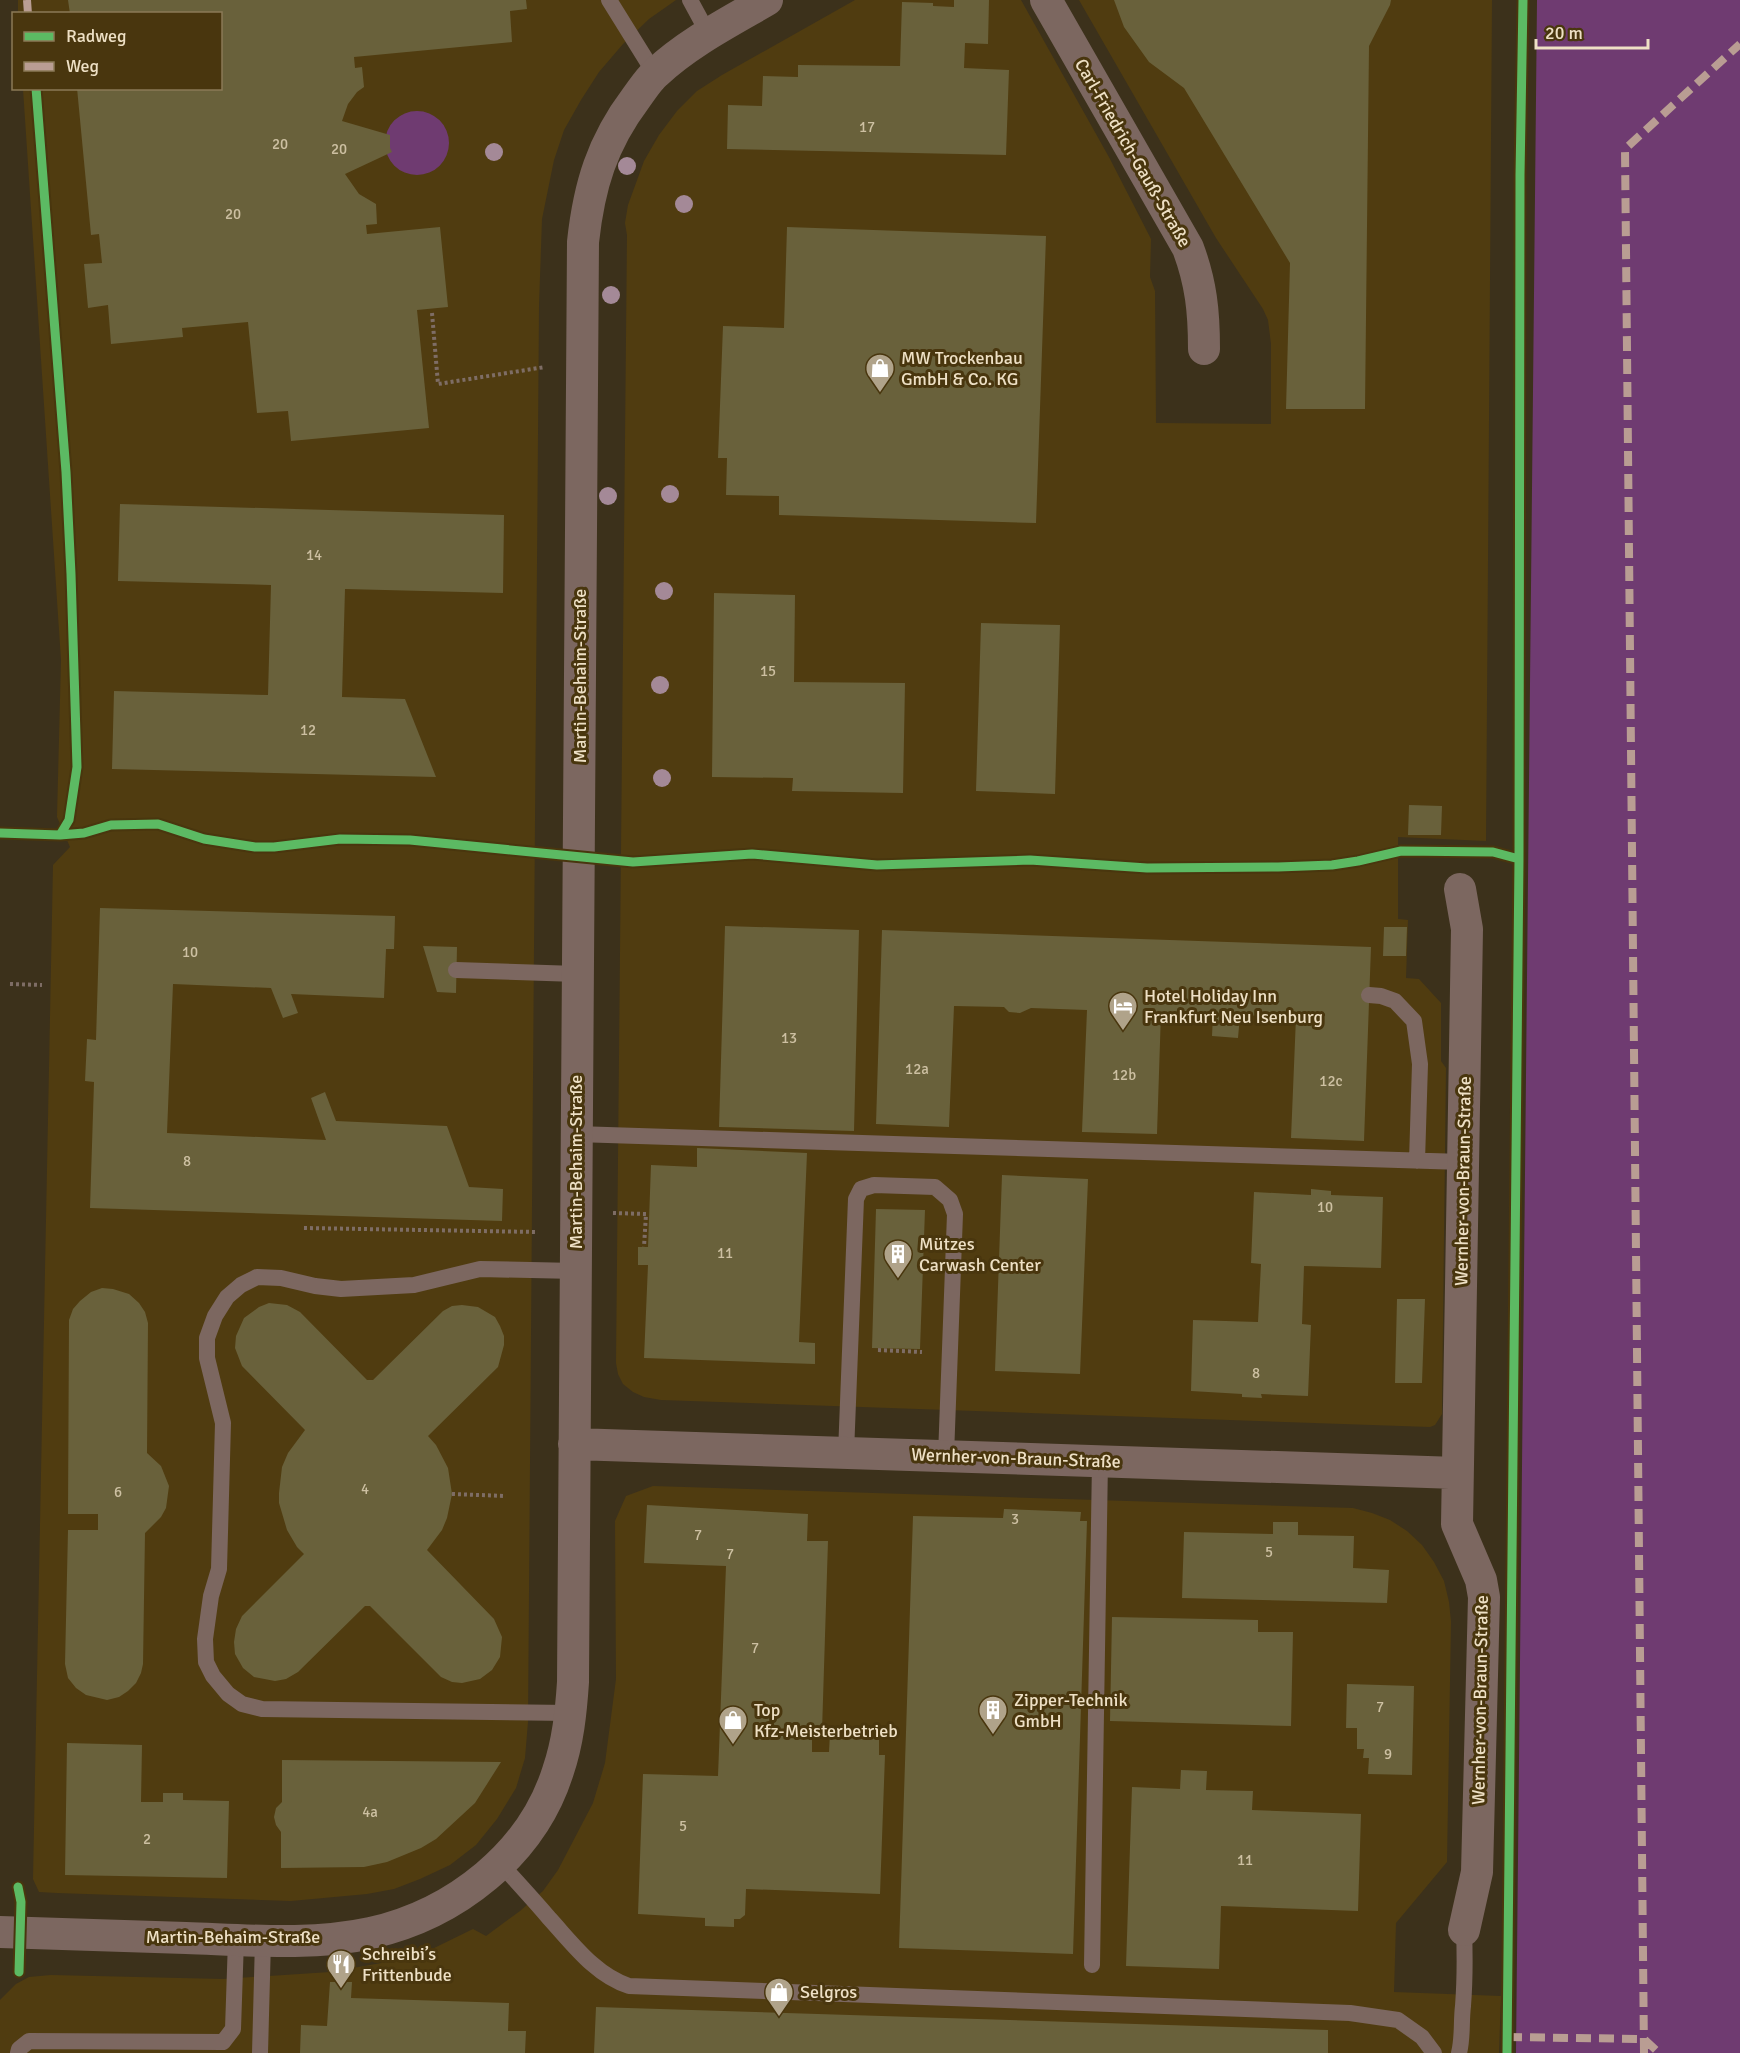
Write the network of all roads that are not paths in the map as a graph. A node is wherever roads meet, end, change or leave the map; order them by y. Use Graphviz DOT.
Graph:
graph roads {
  1 [pos="609,0"];
  2 [pos="690,0"];
  3 [pos="767,0"];
  4 [pos="1046,0"];
  5 [pos="710,35"];
  6 [pos="654,74"];
  7 [pos="1204,349"];
  8 [pos="1460,889"];
  9 [pos="456,970"];
  10 [pos="578,974"];
  11 [pos="1369,995"];
  12 [pos="576,1134"];
  13 [pos="1418,1161"];
  14 [pos="1464,1162"];
  15 [pos="576,1271"];
  16 [pos="574,1444"];
  17 [pos="846,1453"];
  18 [pos="946,1456"];
  19 [pos="1100,1461"];
  20 [pos="1457,1473"];
  21 [pos="570,1713"];
  22 [pos="500,1863"];
  23 [pos="1464,1930"];
  24 [pos="0,1932"];
  25 [pos="249,1940"];
  26 [pos="1092,1965"];
  27 [pos="18,2053"];
  28 [pos="260,2053"];
  29 [pos="1434,2053"];
  30 [pos="1459,2053"];
  1 -- 6 [label="lane"];
  2 -- 5 [label="lane"];
  3 -- 5 [label="street, Martin-Behaim-Straße"];
  4 -- 7 [label="street, Carl-Friedrich-Gauß-Straße"];
  5 -- 6 [label="street, Martin-Behaim-Straße"];
  6 -- 10 [label="street, Martin-Behaim-Straße"];
  8 -- 14 [label="street, Wernher-von-Braun-Straße"];
  9 -- 10 [label="lane"];
  10 -- 12 [label="street, Martin-Behaim-Straße"];
  11 -- 13 [label="lane"];
  12 -- 13 [label="lane"];
  12 -- 15 [label="street, Martin-Behaim-Straße"];
  13 -- 14 [label="lane"];
  14 -- 20 [label="street, Wernher-von-Braun-Straße"];
  15 -- 16 [label="street, Martin-Behaim-Straße"];
  15 -- 21 [label="lane"];
  16 -- 17 [label="street, Wernher-von-Braun-Straße"];
  16 -- 21 [label="street, Martin-Behaim-Straße"];
  17 -- 18 [label="street, Wernher-von-Braun-Straße"];
  17 -- 18 [label="lane"];
  18 -- 19 [label="street, Wernher-von-Braun-Straße"];
  19 -- 20 [label="street, Wernher-von-Braun-Straße"];
  19 -- 26 [label="lane"];
  20 -- 23 [label="street, Wernher-von-Braun-Straße"];
  21 -- 22 [label="street, Martin-Behaim-Straße"];
  22 -- 25 [label="street, Martin-Behaim-Straße"];
  22 -- 29 [label="lane"];
  23 -- 30 [label="lane"];
  24 -- 25 [label="street, Martin-Behaim-Straße"];
  25 -- 27 [label="lane"];
  25 -- 28 [label="lane"];
}
